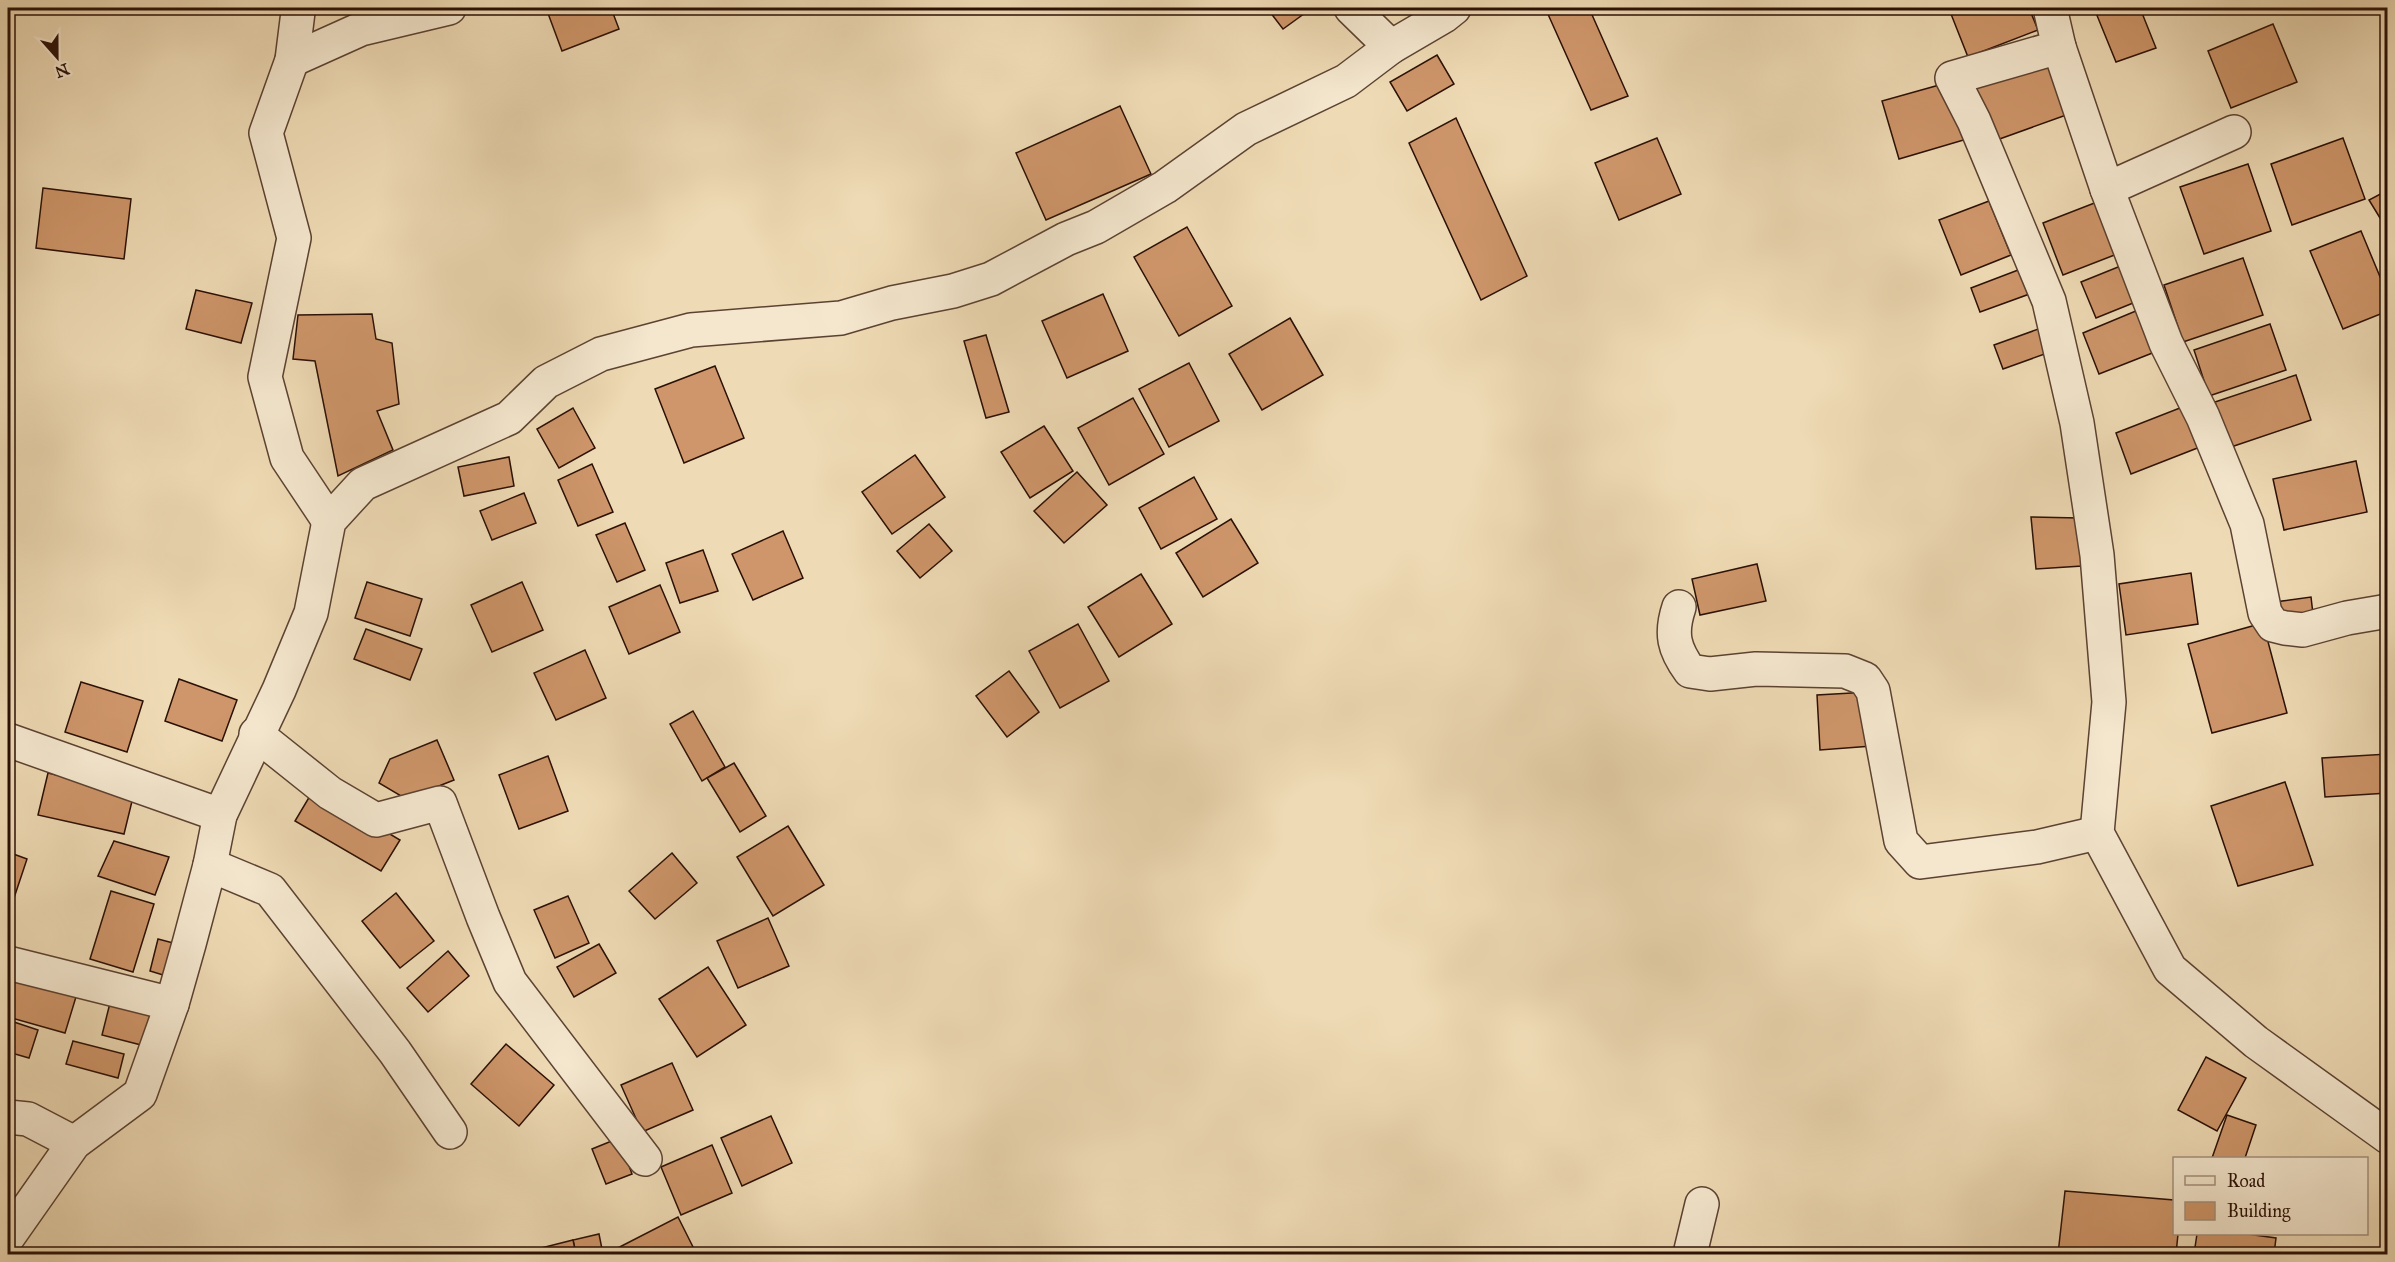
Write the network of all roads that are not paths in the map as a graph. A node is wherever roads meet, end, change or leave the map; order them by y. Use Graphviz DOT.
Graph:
graph roads {
  1 [pos="296,8"];
  2 [pos="449,8"];
  3 [pos="1351,8"];
  4 [pos="1454,8"];
  5 [pos="2050,8"];
  6 [pos="1391,47"];
  7 [pos="2059,47"];
  8 [pos="292,60"];
  9 [pos="2234,132"];
  10 [pos="2107,189"];
  11 [pos="329,520"];
  12 [pos="1679,607"];
  13 [pos="2388,611"];
  14 [pos="256,734"];
  15 [pos="8,740"];
  16 [pos="220,815"];
  17 [pos="2097,833"];
  18 [pos="210,865"];
  19 [pos="8,963"];
  20 [pos="172,1004"];
  21 [pos="8,1117"];
  22 [pos="450,1132"];
  23 [pos="2388,1137"];
  24 [pos="74,1143"];
  25 [pos="645,1159"];
  26 [pos="1702,1204"];
  27 [pos="8,1238"];
  28 [pos="1690,1254"];
  1 -- 8 [label="street"];
  2 -- 8 [label="street"];
  3 -- 6 [label="street"];
  4 -- 6 [label="street"];
  5 -- 7 [label="street"];
  6 -- 11 [label="street"];
  7 -- 10 [label="street"];
  7 -- 17 [label="street"];
  8 -- 11 [label="street"];
  9 -- 10 [label="street"];
  10 -- 13 [label="street"];
  11 -- 14 [label="street"];
  12 -- 17 [label="street"];
  14 -- 16 [label="street"];
  14 -- 25 [label="street"];
  15 -- 16 [label="street"];
  16 -- 18 [label="street"];
  17 -- 23 [label="street"];
  18 -- 20 [label="street"];
  18 -- 22 [label="street"];
  19 -- 20 [label="street"];
  20 -- 24 [label="street"];
  21 -- 24 [label="street"];
  24 -- 27 [label="street"];
  26 -- 28 [label="street"];
}
